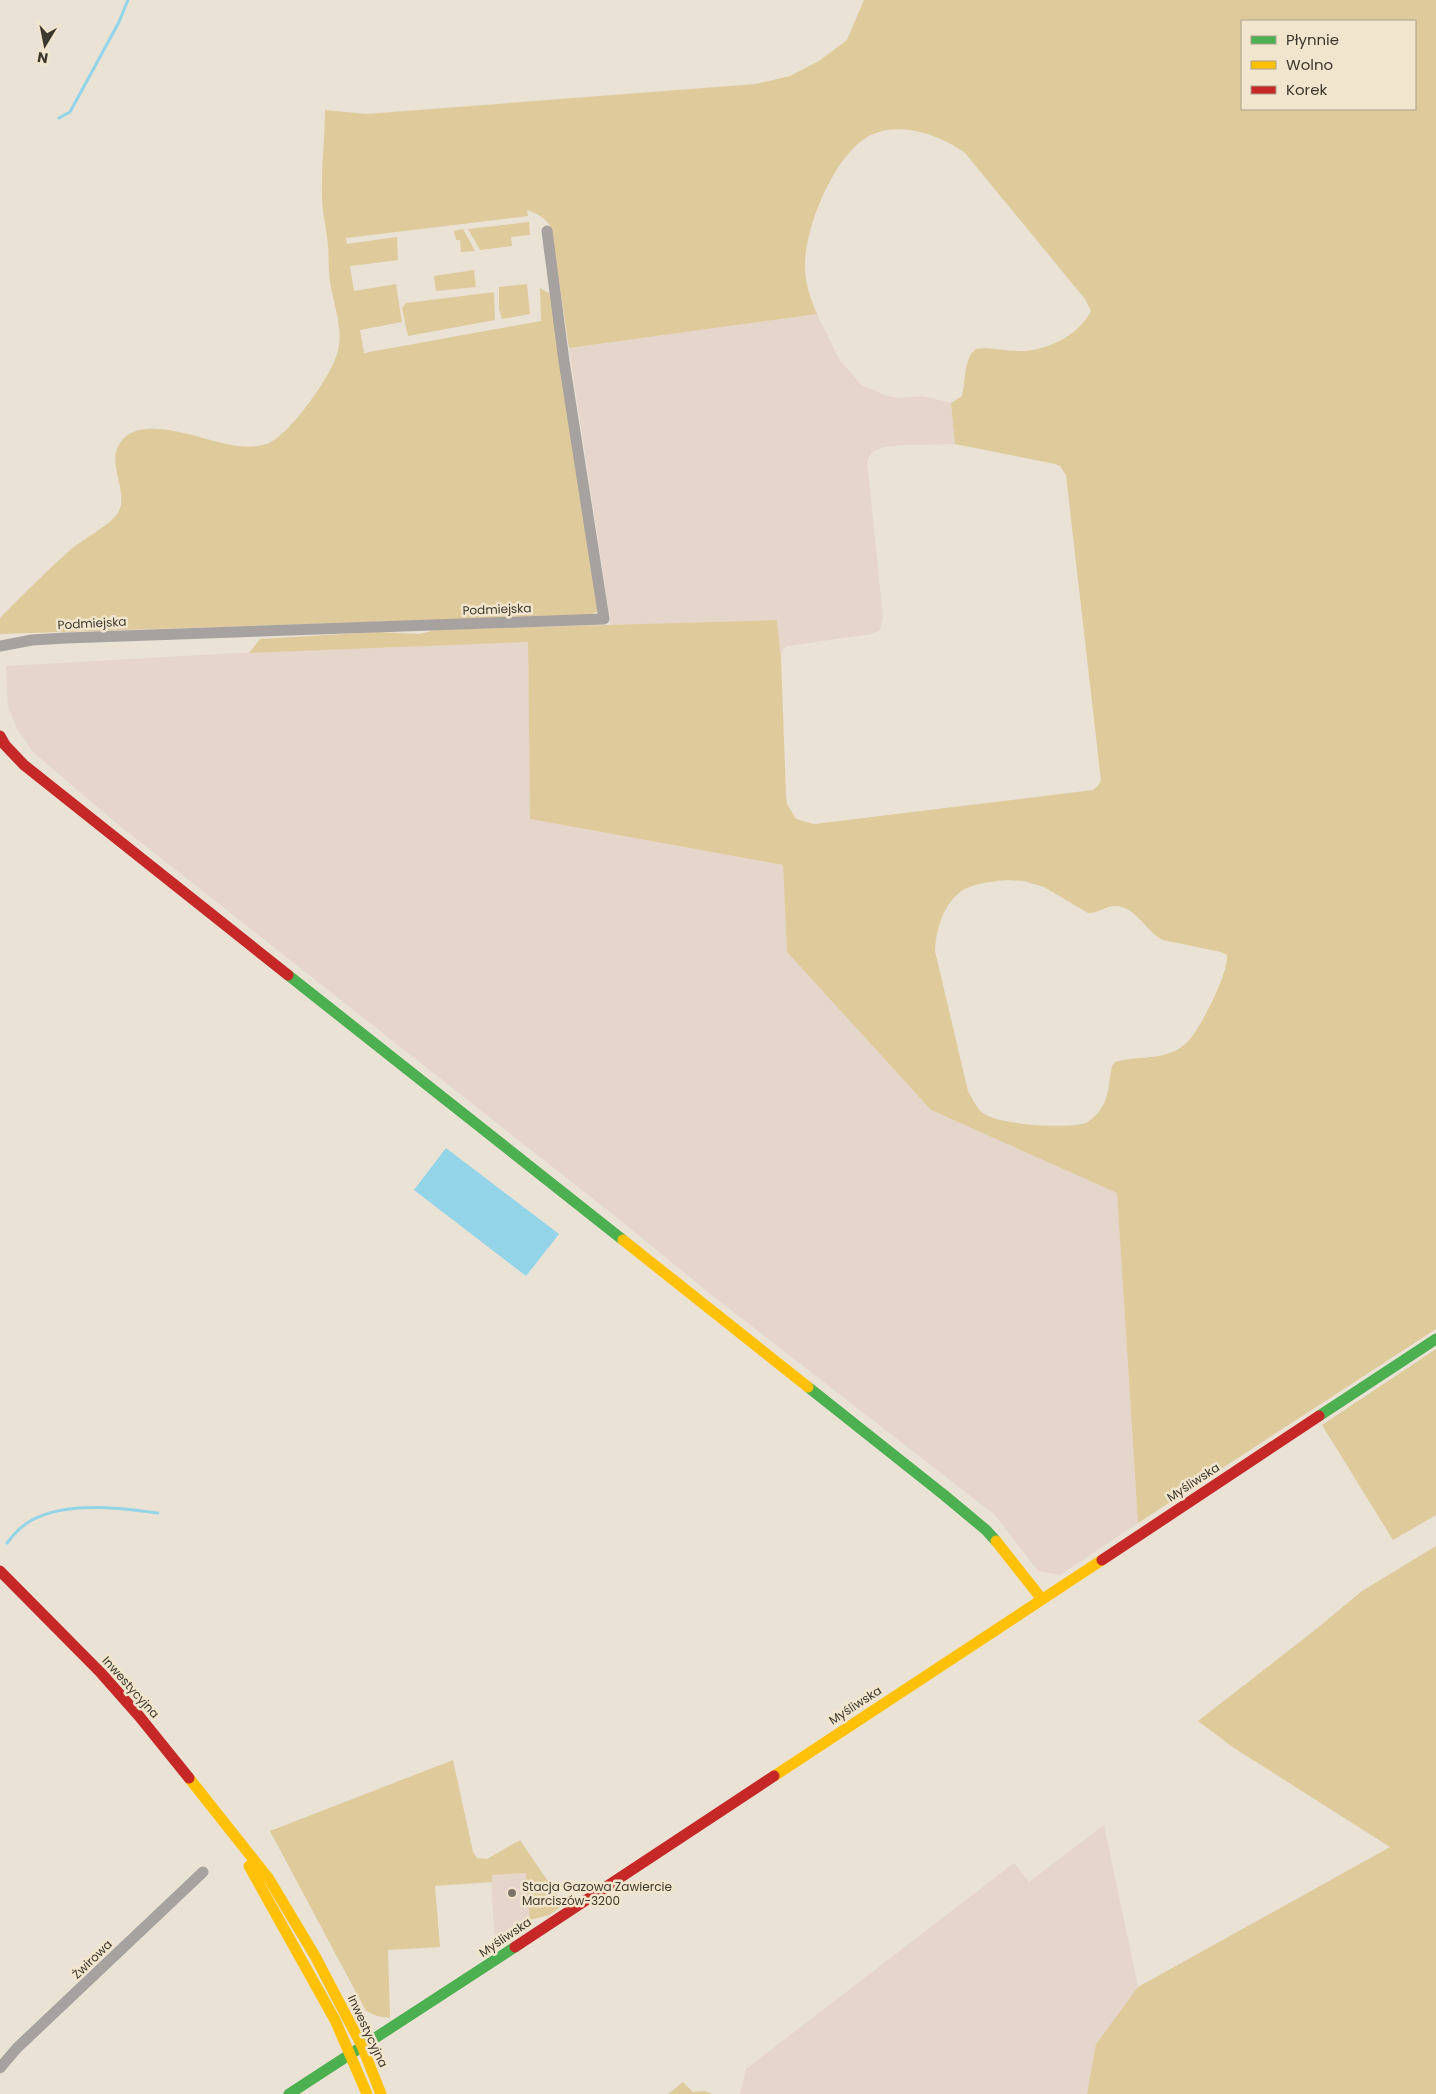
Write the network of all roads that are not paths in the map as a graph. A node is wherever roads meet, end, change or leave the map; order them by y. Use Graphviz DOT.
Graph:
graph roads {
  1 [pos="547,231"];
  2 [pos="0,646"];
  3 [pos="0,736"];
  4 [pos="1436,1339"];
  5 [pos="0,1572"];
  6 [pos="1041,1598"];
  7 [pos="229,1832"];
  8 [pos="203,1872"];
  9 [pos="362,2046"];
  10 [pos="351,2054"];
  11 [pos="0,2068"];
  12 [pos="289,2094"];
  13 [pos="367,2094"];
  14 [pos="381,2094"];
  1 -- 2 [label="street, Podmiejska"];
  3 -- 6 [label="street"];
  4 -- 6 [label="street, Myśliwska"];
  5 -- 7 [label="street, Inwestycyjna"];
  6 -- 9 [label="street, Myśliwska"];
  7 -- 9 [label="street, Inwestycyjna"];
  7 -- 10 [label="street, Inwestycyjna"];
  8 -- 11 [label="street, Żwirowa"];
  9 -- 10 [label="street, Myśliwska"];
  9 -- 14 [label="street, Inwestycyjna"];
  10 -- 12 [label="street, Myśliwska"];
  10 -- 13 [label="street, Inwestycyjna"];
}
